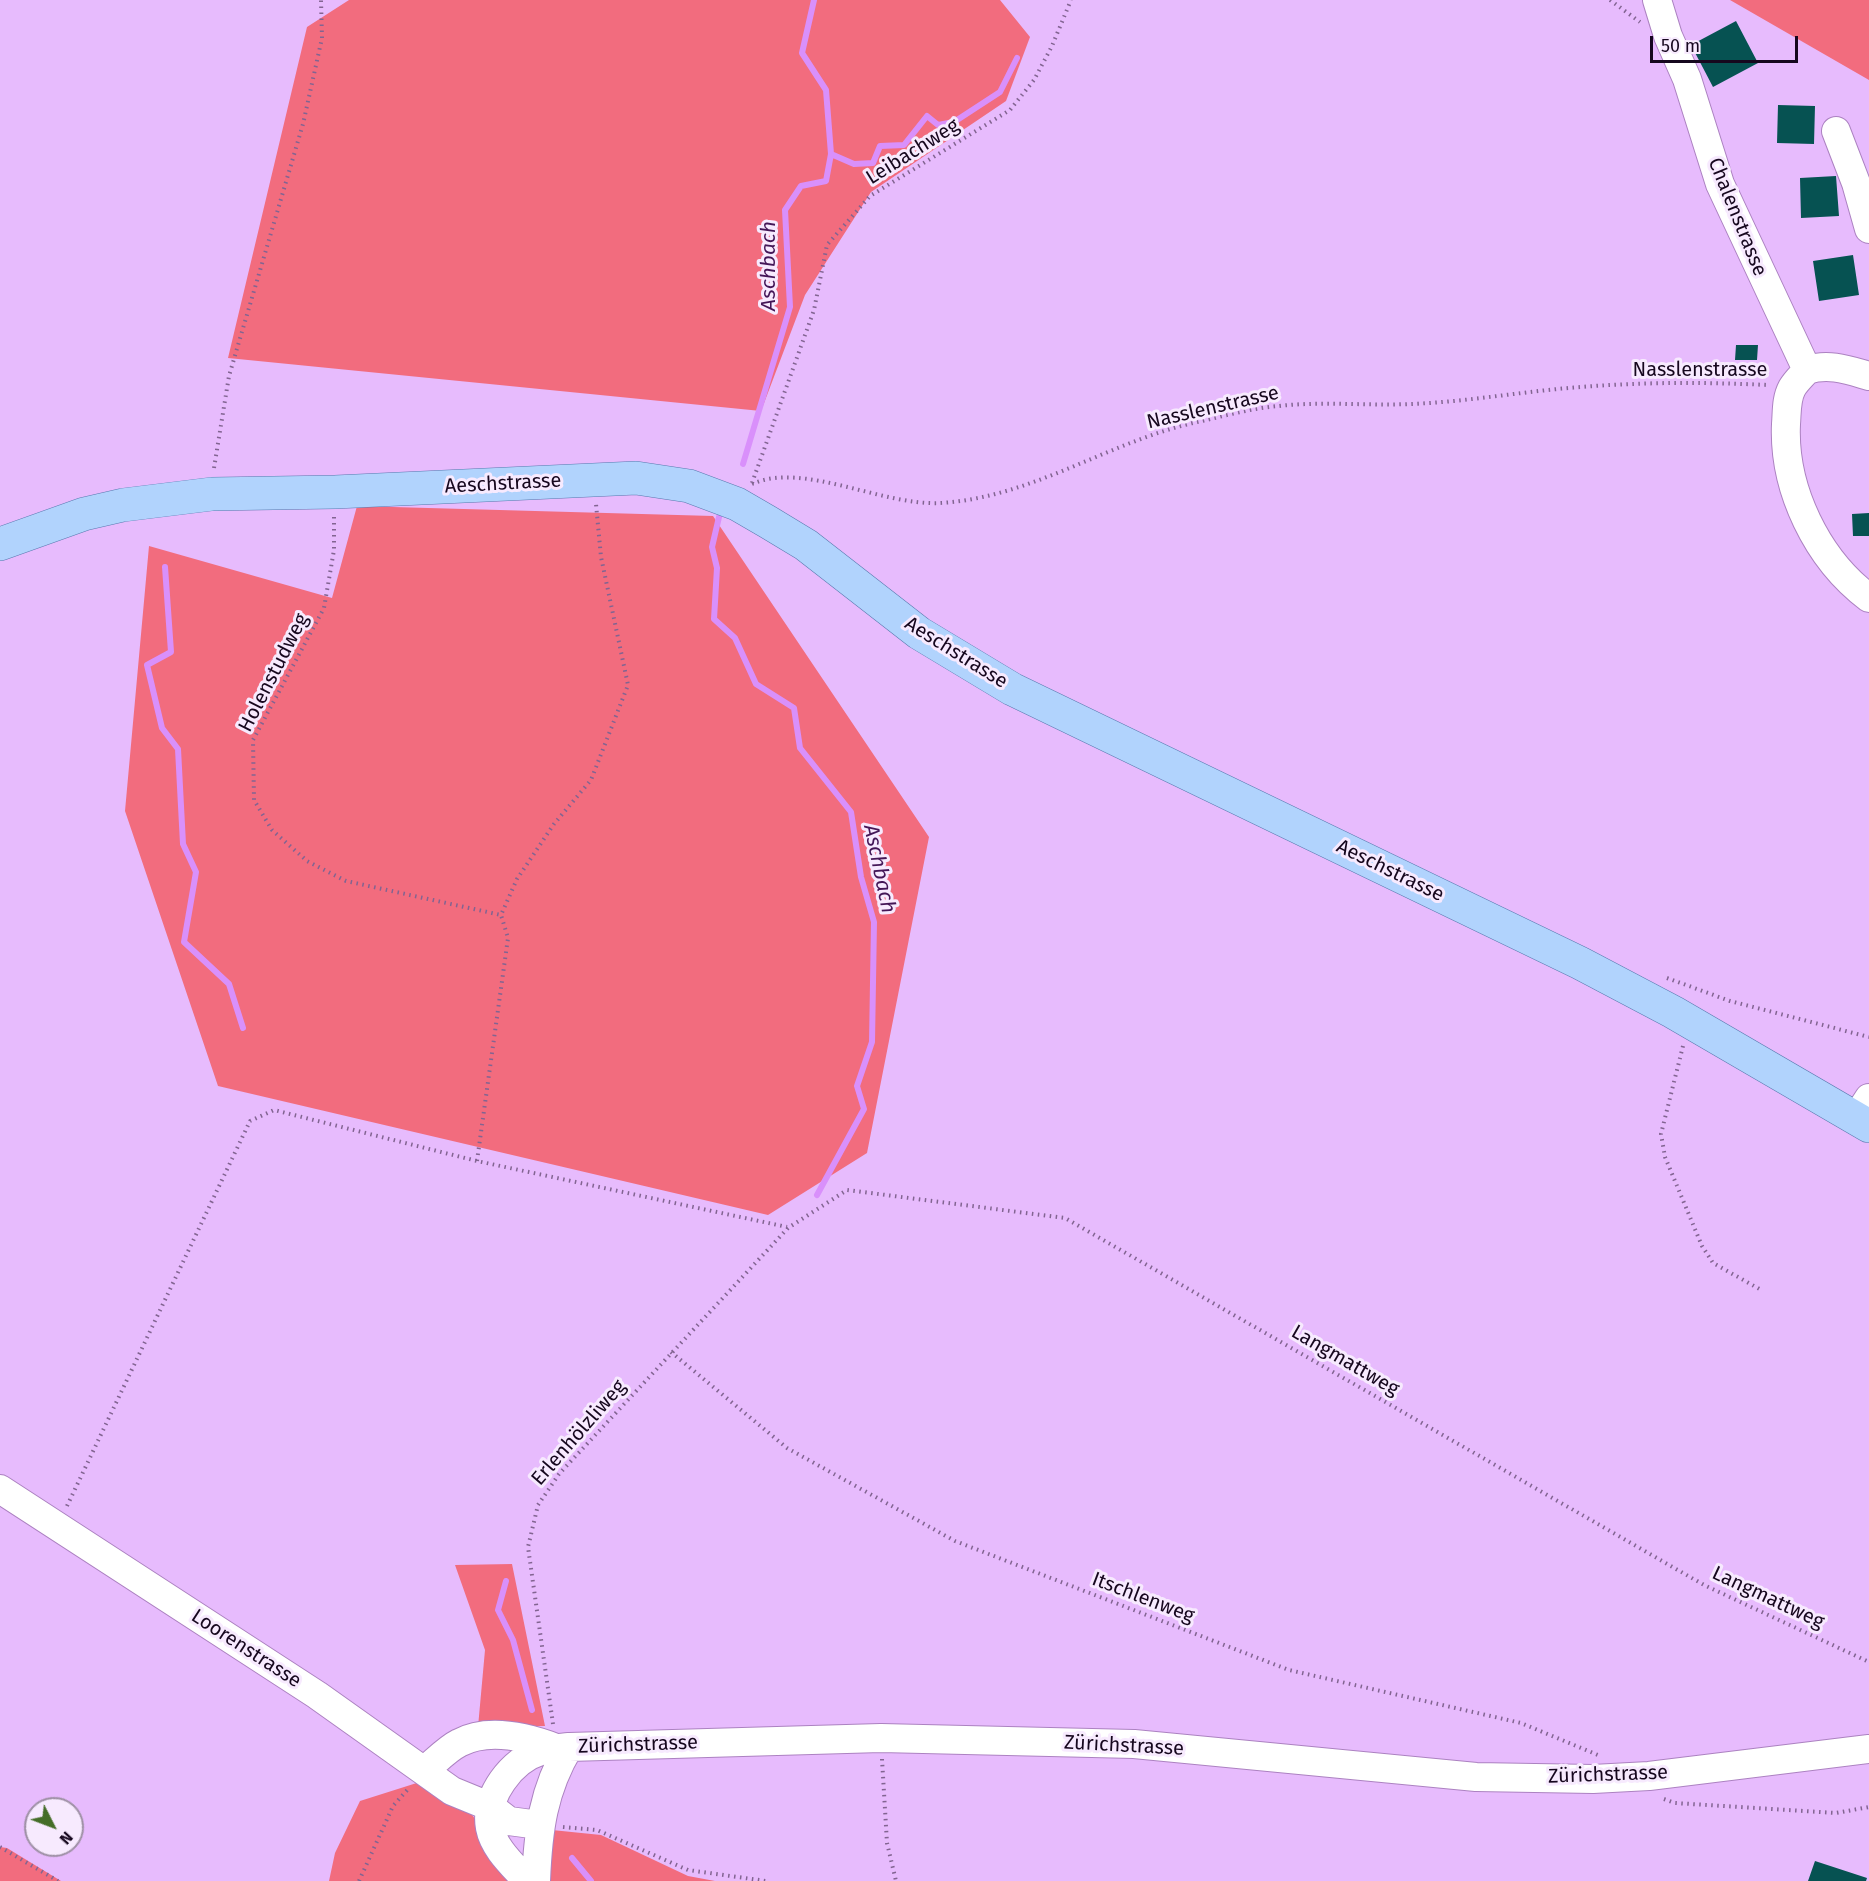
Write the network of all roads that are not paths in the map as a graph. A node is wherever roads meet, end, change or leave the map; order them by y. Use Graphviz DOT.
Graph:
graph roads {
  1 [pos="1657,0"];
  2 [pos="1836,131"];
  3 [pos="1869,229"];
  4 [pos="1869,376"];
  5 [pos="1800,378"];
  6 [pos="0,544"];
  7 [pos="1869,598"];
  8 [pos="1865,1114"];
  9 [pos="0,1489"];
  10 [pos="562,1748"];
  11 [pos="1869,1749"];
  12 [pos="425,1770"];
  13 [pos="491,1807"];
  14 [pos="539,1825"];
  15 [pos="527,1881"];
  16 [pos="536,1881"];
  1 -- 5 [label="street, Chalenstrasse"];
  2 -- 3 [label="street"];
  4 -- 5 [label="street"];
  5 -- 7 [label="street"];
  6 -- 8 [label="main road, Aeschstrasse"];
  9 -- 12 [label="street, Loorenstrasse"];
  10 -- 11 [label="street, Zürichstrasse"];
  10 -- 12 [label="street"];
  10 -- 13 [label="street, Zürichstrasse"];
  10 -- 14 [label="street"];
  12 -- 13 [label="street, Loorenstrasse"];
  13 -- 14 [label="street, Loorenstrasse"];
  13 -- 15 [label="street"];
  14 -- 16 [label="street"];
}
